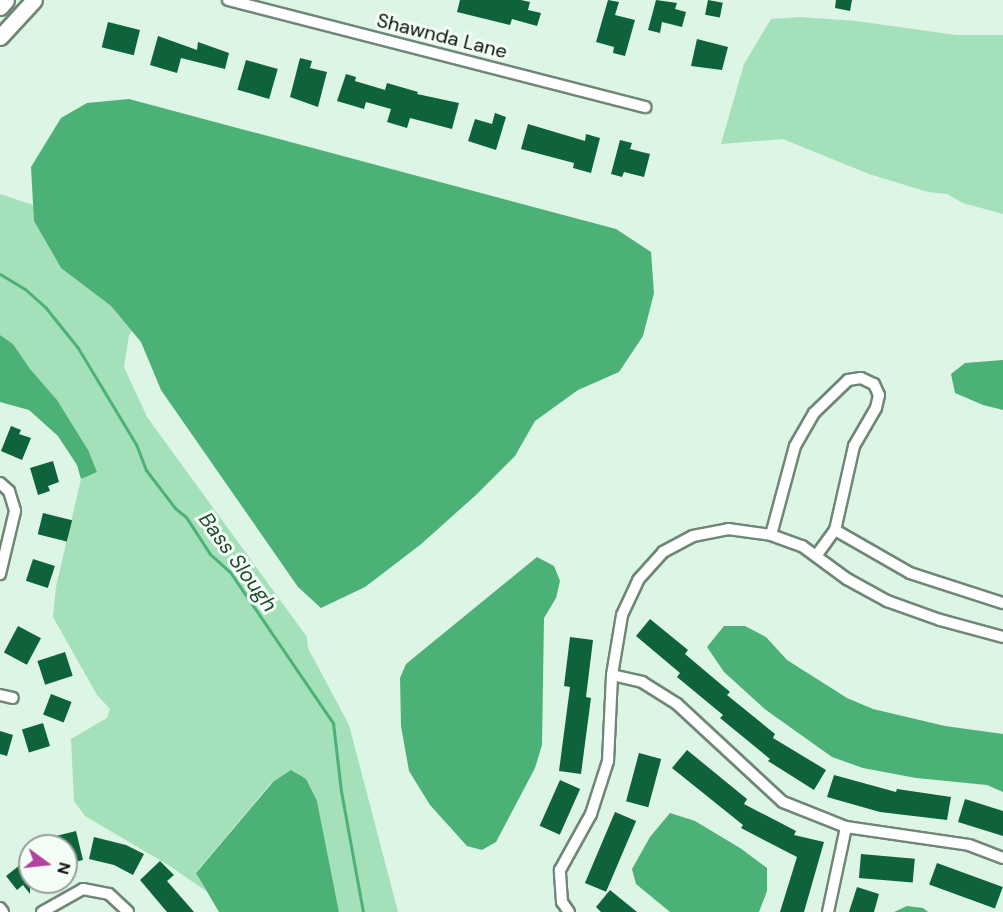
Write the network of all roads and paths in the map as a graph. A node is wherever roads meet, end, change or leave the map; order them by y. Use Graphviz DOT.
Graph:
graph roads {
  1 [pos="6,0"];
  2 [pos="34,0"];
  3 [pos="228,0"];
  4 [pos="0,7"];
  5 [pos="0,37"];
  6 [pos="646,107"];
  7 [pos="0,483"];
  8 [pos="835,530"];
  9 [pos="771,535"];
  10 [pos="816,556"];
  11 [pos="0,574"];
  12 [pos="1003,603"];
  13 [pos="1003,637"];
  14 [pos="612,675"];
  15 [pos="0,695"];
  16 [pos="13,698"];
  17 [pos="846,827"];
  18 [pos="1003,858"];
  19 [pos="0,908"];
  20 [pos="3,912"];
  21 [pos="42,912"];
  22 [pos="128,912"];
  23 [pos="569,912"];
  24 [pos="828,912"];
  1 -- 4 [label="main road"];
  2 -- 5 [label="main road"];
  3 -- 6 [label="street, Shawnda Lane"];
  7 -- 11 [label="street"];
  8 -- 9 [label="street"];
  8 -- 10 [label="street"];
  8 -- 12 [label="street"];
  9 -- 10 [label="street"];
  9 -- 14 [label="street"];
  10 -- 13 [label="street"];
  14 -- 17 [label="street"];
  14 -- 23 [label="street"];
  15 -- 16 [label="street"];
  17 -- 18 [label="street"];
  17 -- 24 [label="street"];
  19 -- 20 [label="street"];
  21 -- 22 [label="street"];
}
